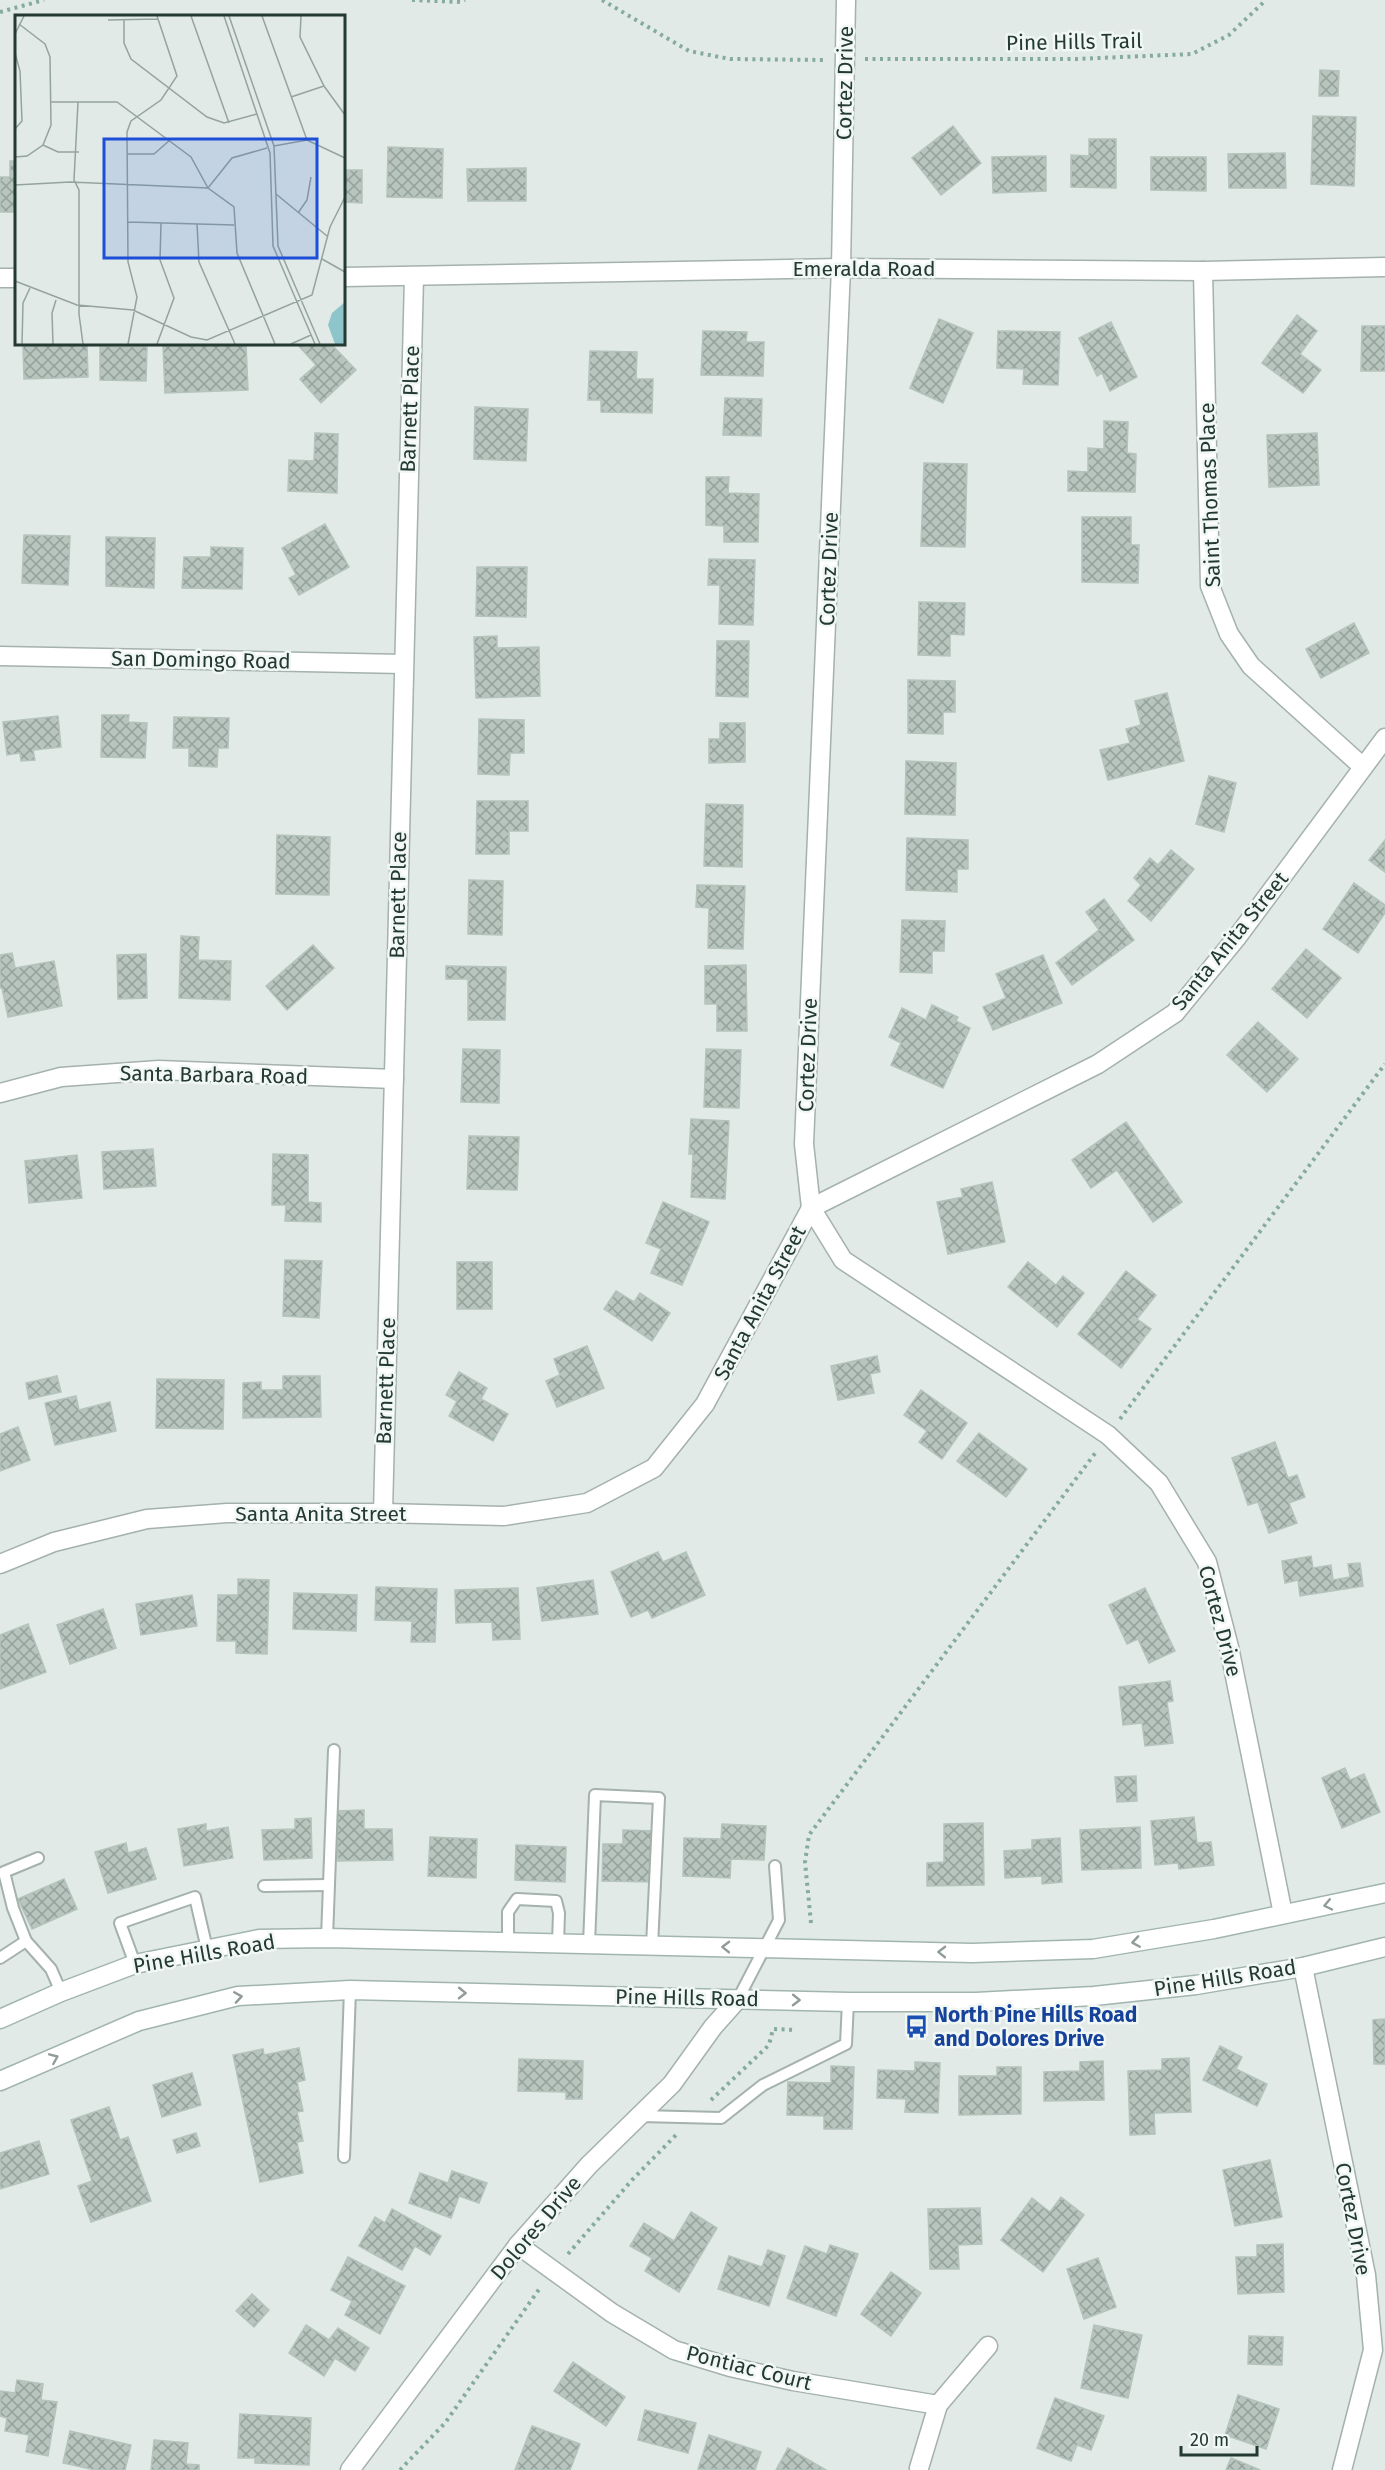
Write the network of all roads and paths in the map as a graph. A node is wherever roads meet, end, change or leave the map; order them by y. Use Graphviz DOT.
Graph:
graph roads {
  1 [pos="44,0"];
  2 [pos="412,0"];
  3 [pos="465,0"];
  4 [pos="602,0"];
  5 [pos="846,0"];
  6 [pos="1266,0"];
  7 [pos="0,12"];
  8 [pos="863,59"];
  9 [pos="830,60"];
  10 [pos="1385,267"];
  11 [pos="842,268"];
  12 [pos="1203,271"];
  13 [pos="345,277"];
  14 [pos="414,277"];
  15 [pos="0,656"];
  16 [pos="403,664"];
  17 [pos="1385,738"];
  18 [pos="1364,767"];
  19 [pos="1385,1064"];
  20 [pos="394,1080"];
  21 [pos="0,1093"];
  22 [pos="811,1208"];
  23 [pos="1121,1417"];
  24 [pos="1095,1454"];
  25 [pos="383,1513"];
  26 [pos="0,1564"];
  27 [pos="334,1750"];
  28 [pos="38,1858"];
  29 [pos="775,1866"];
  30 [pos="328,1885"];
  31 [pos="264,1886"];
  32 [pos="1385,1893"];
  33 [pos="1283,1914"];
  34 [pos="811,1923"];
  35 [pos="327,1938"];
  36 [pos="26,1941"];
  37 [pos="508,1942"];
  38 [pos="558,1943"];
  39 [pos="589,1944"];
  40 [pos="652,1946"];
  41 [pos="1385,1947"];
  42 [pos="207,1948"];
  43 [pos="764,1948"];
  44 [pos="0,1958"];
  45 [pos="135,1964"];
  46 [pos="1302,1967"];
  47 [pos="350,1990"];
  48 [pos="61,1992"];
  49 [pos="738,1999"];
  50 [pos="848,2002"];
  51 [pos="0,2019"];
  52 [pos="0,2081"];
  53 [pos="639,2116"];
  54 [pos="344,2157"];
  55 [pos="518,2245"];
  56 [pos="544,2281"];
  57 [pos="988,2346"];
  58 [pos="1379,2348"];
  59 [pos="938,2404"];
  60 [pos="919,2469"];
  61 [pos="350,2470"];
  62 [pos="400,2470"];
  63 [pos="1342,2470"];
  1 -- 7 [label="path"];
  2 -- 3 [label="path"];
  4 -- 9 [label="path"];
  5 -- 11 [label="street, Cortez Drive"];
  6 -- 8 [label="path, Pine Hills Trail"];
  10 -- 12 [label="street, Emeralda Road"];
  11 -- 12 [label="street, Emeralda Road"];
  11 -- 14 [label="street, Emeralda Road"];
  11 -- 22 [label="street, Cortez Drive"];
  12 -- 18 [label="street, Saint Thomas Place"];
  13 -- 14 [label="street, Emeralda Road"];
  14 -- 16 [label="street, Barnett Place"];
  15 -- 16 [label="street, San Domingo Road"];
  16 -- 20 [label="street, Barnett Place"];
  17 -- 18 [label="street, Santa Anita Street"];
  18 -- 22 [label="street, Santa Anita Street"];
  19 -- 23 [label="path"];
  20 -- 21 [label="street, Santa Barbara Road"];
  20 -- 25 [label="street, Barnett Place"];
  22 -- 25 [label="street, Santa Anita Street"];
  22 -- 33 [label="street, Cortez Drive"];
  24 -- 34 [label="path"];
  25 -- 26 [label="street, Santa Anita Street"];
  27 -- 30 [label="lane"];
  28 -- 36 [label="lane"];
  29 -- 43 [label="lane"];
  30 -- 31 [label="lane"];
  30 -- 35 [label="lane"];
  32 -- 33 [label="street, Pine Hills Road, one-way"];
  33 -- 43 [label="street, Pine Hills Road, one-way"];
  35 -- 37 [label="street, Pine Hills Road"];
  35 -- 42 [label="street, Pine Hills Road"];
  36 -- 44 [label="lane"];
  36 -- 48 [label="lane"];
  37 -- 38 [label="street, Pine Hills Road"];
  37 -- 38 [label="lane"];
  38 -- 39 [label="street, Pine Hills Road"];
  39 -- 40 [label="street, Pine Hills Road"];
  39 -- 40 [label="lane"];
  43 -- 40 [label="street, Pine Hills Road, one-way"];
  41 -- 46 [label="street, Pine Hills Road"];
  42 -- 45 [label="street, Pine Hills Road"];
  42 -- 45 [label="lane"];
  43 -- 49 [label="lane"];
  45 -- 48 [label="street, Pine Hills Road"];
  46 -- 50 [label="street, Pine Hills Road"];
  46 -- 58 [label="street, Cortez Drive"];
  47 -- 49 [label="street, Pine Hills Road, one-way"];
  52 -- 47 [label="street, Pine Hills Road, one-way"];
  47 -- 54 [label="lane"];
  48 -- 51 [label="street, Pine Hills Road"];
  49 -- 50 [label="street, Pine Hills Road, one-way"];
  49 -- 53 [label="street, Dolores Drive"];
  50 -- 53 [label="lane"];
  53 -- 55 [label="street, Dolores Drive"];
  55 -- 59 [label="street, Pontiac Court"];
  55 -- 61 [label="street, Dolores Drive"];
  56 -- 62 [label="path"];
  57 -- 59 [label="street"];
  58 -- 63 [label="street, Cortez Drive"];
  59 -- 60 [label="street"];
}
